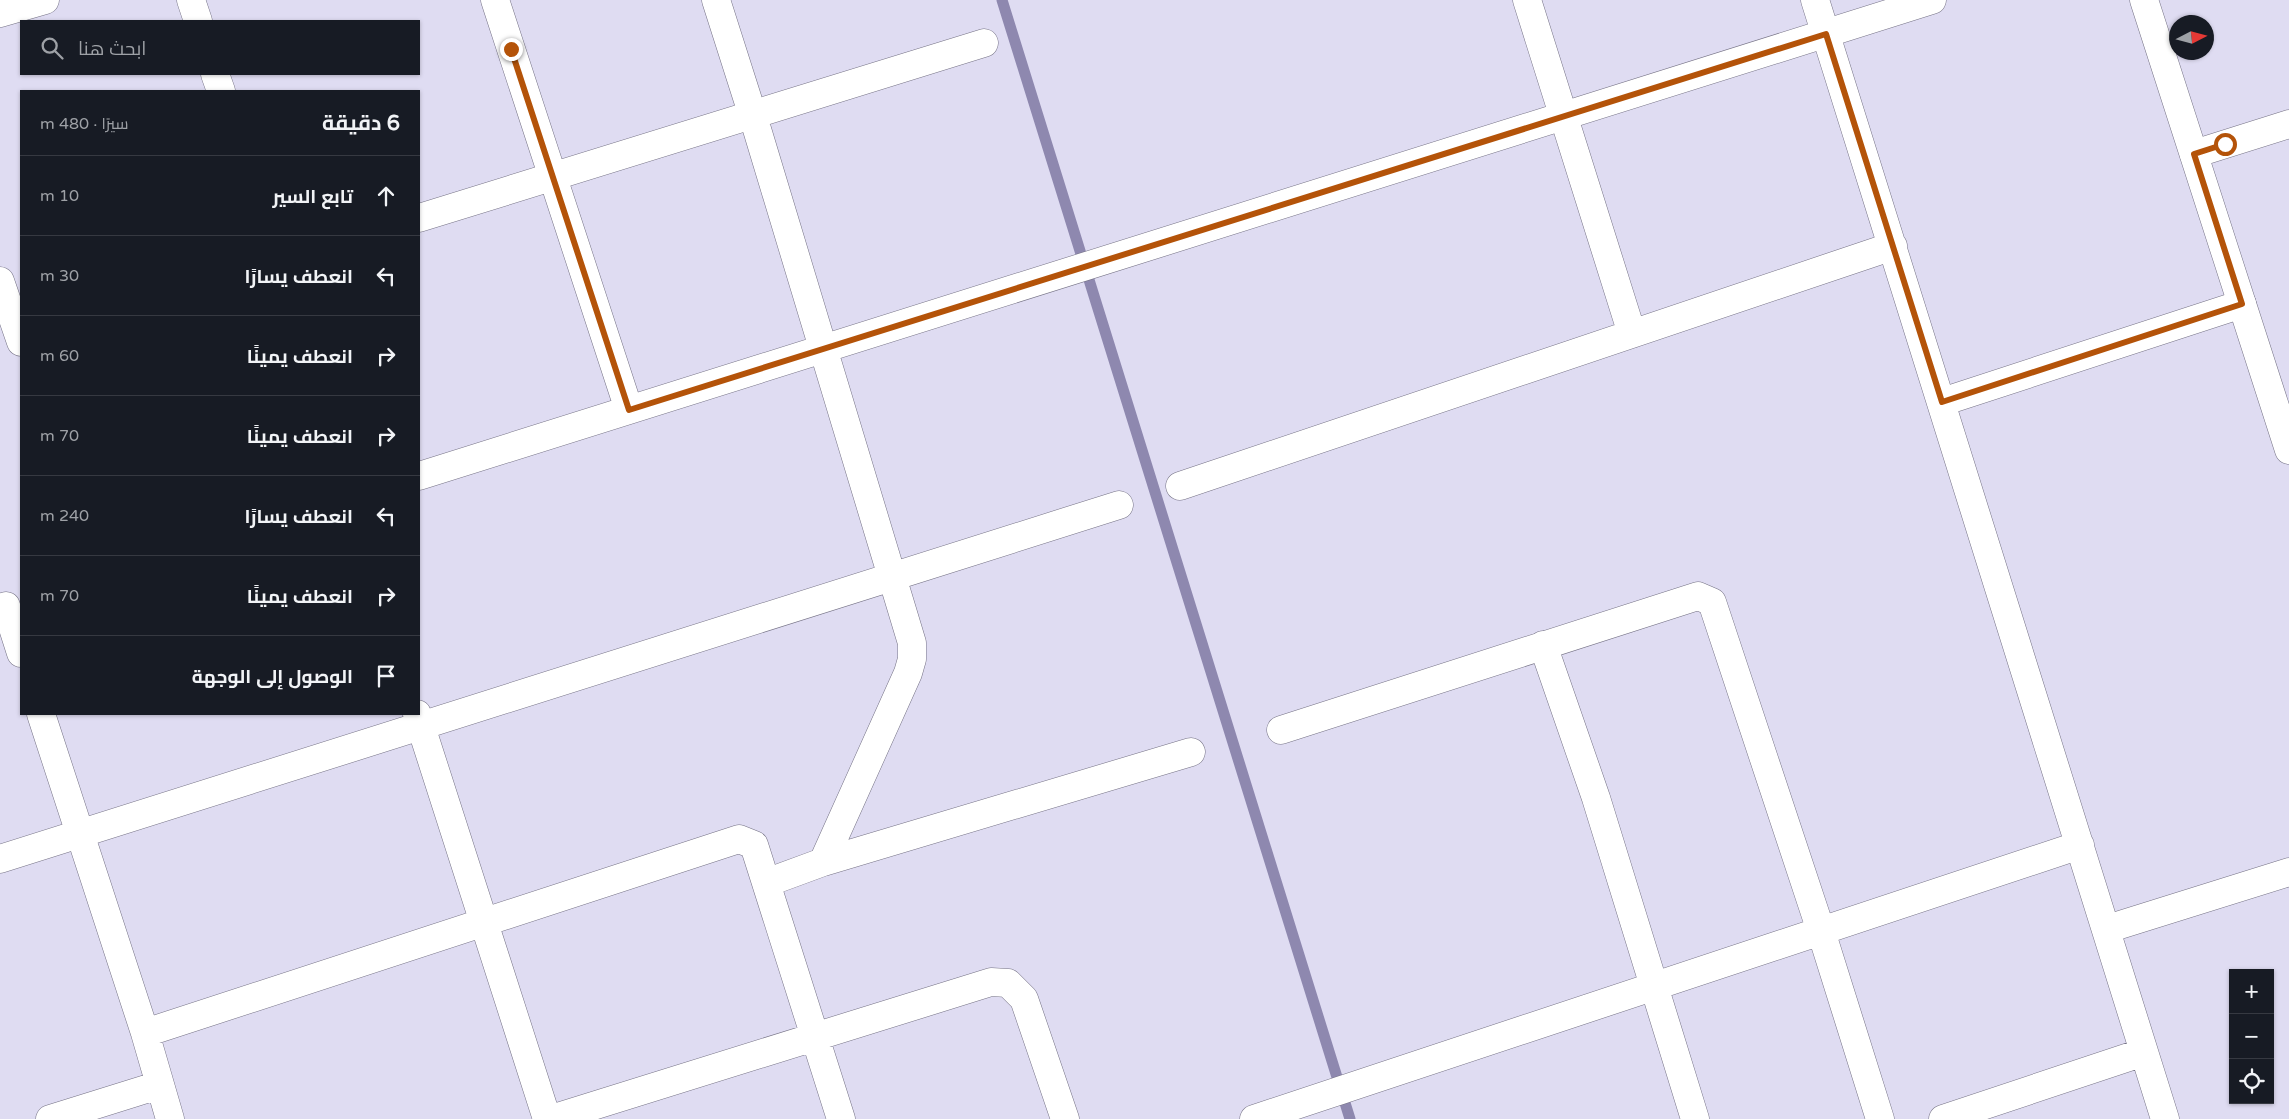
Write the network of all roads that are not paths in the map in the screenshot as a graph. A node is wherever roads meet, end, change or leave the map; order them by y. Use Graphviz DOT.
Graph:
graph roads {
  1 [pos="45,0"];
  2 [pos="191,0"];
  3 [pos="495,0"];
  4 [pos="716,0"];
  5 [pos="1527,0"];
  6 [pos="1815,0"];
  7 [pos="1932,0"];
  8 [pos="2144,0"];
  9 [pos="0,13"];
  10 [pos="198,20"];
  11 [pos="1826,34"];
  12 [pos="984,44"];
  13 [pos="215,75"];
  14 [pos="221,90"];
  15 [pos="753,116"];
  16 [pos="1562,117"];
  17 [pos="2289,124"];
  18 [pos="2194,154"];
  19 [pos="552,175"];
  20 [pos="420,218"];
  21 [pos="1893,246"];
  22 [pos="0,281"];
  23 [pos="2242,304"];
  24 [pos="1632,334"];
  25 [pos="20,340"];
  26 [pos="20,343"];
  27 [pos="822,349"];
  28 [pos="0,350"];
  29 [pos="1942,402"];
  30 [pos="629,410"];
  31 [pos="2289,450"];
  32 [pos="420,476"];
  33 [pos="1180,486"];
  34 [pos="1120,505"];
  35 [pos="892,577"];
  36 [pos="9,605"];
  37 [pos="1543,645"];
  38 [pos="20,649"];
  39 [pos="41,715"];
  40 [pos="419,720"];
  41 [pos="1281,730"];
  42 [pos="1191,752"];
  43 [pos="79,834"];
  44 [pos="2080,845"];
  45 [pos="0,859"];
  46 [pos="823,862"];
  47 [pos="2289,872"];
  48 [pos="766,882"];
  49 [pos="484,921"];
  50 [pos="2107,930"];
  51 [pos="1822,931"];
  52 [pos="1653,986"];
  53 [pos="145,1033"];
  54 [pos="813,1037"];
  55 [pos="2144,1052"];
  56 [pos="159,1085"];
  57 [pos="50,1119"];
  58 [pos="170,1119"];
  59 [pos="547,1119"];
  60 [pos="552,1119"];
  61 [pos="841,1119"];
  62 [pos="1065,1119"];
  63 [pos="1254,1119"];
  64 [pos="1695,1119"];
  65 [pos="1880,1119"];
  66 [pos="1944,1119"];
  67 [pos="2165,1119"];
  1 -- 9 [label="street"];
  2 -- 10 [label="street"];
  3 -- 19 [label="street"];
  4 -- 15 [label="street"];
  5 -- 16 [label="street"];
  6 -- 11 [label="street"];
  7 -- 11 [label="street"];
  8 -- 18 [label="street"];
  11 -- 16 [label="street"];
  11 -- 21 [label="street"];
  12 -- 15 [label="street"];
  13 -- 14 [label="street"];
  15 -- 19 [label="street"];
  15 -- 27 [label="street"];
  16 -- 24 [label="street"];
  16 -- 27 [label="street"];
  17 -- 18 [label="street"];
  18 -- 23 [label="street"];
  19 -- 20 [label="street"];
  19 -- 30 [label="street"];
  21 -- 24 [label="street"];
  21 -- 29 [label="street"];
  22 -- 25 [label="street"];
  23 -- 29 [label="street"];
  23 -- 31 [label="street"];
  24 -- 33 [label="street"];
  26 -- 28 [label="street"];
  27 -- 30 [label="street"];
  27 -- 35 [label="street"];
  29 -- 44 [label="street"];
  30 -- 32 [label="street"];
  34 -- 35 [label="street"];
  35 -- 40 [label="street"];
  35 -- 46 [label="street"];
  36 -- 38 [label="street"];
  37 -- 41 [label="street"];
  37 -- 51 [label="street"];
  37 -- 52 [label="street"];
  39 -- 43 [label="street"];
  40 -- 43 [label="street"];
  40 -- 49 [label="street"];
  42 -- 46 [label="street"];
  43 -- 45 [label="street"];
  43 -- 53 [label="street"];
  44 -- 50 [label="street"];
  44 -- 51 [label="street"];
  46 -- 48 [label="street"];
  47 -- 50 [label="street"];
  48 -- 49 [label="street"];
  48 -- 54 [label="street"];
  49 -- 53 [label="street"];
  49 -- 59 [label="street"];
  50 -- 55 [label="street"];
  51 -- 52 [label="street"];
  51 -- 65 [label="street"];
  52 -- 63 [label="street"];
  52 -- 64 [label="street"];
  53 -- 56 [label="street"];
  54 -- 60 [label="street"];
  54 -- 61 [label="street"];
  54 -- 62 [label="street"];
  55 -- 66 [label="street"];
  55 -- 67 [label="street"];
  56 -- 57 [label="street"];
  56 -- 58 [label="street"];
}
